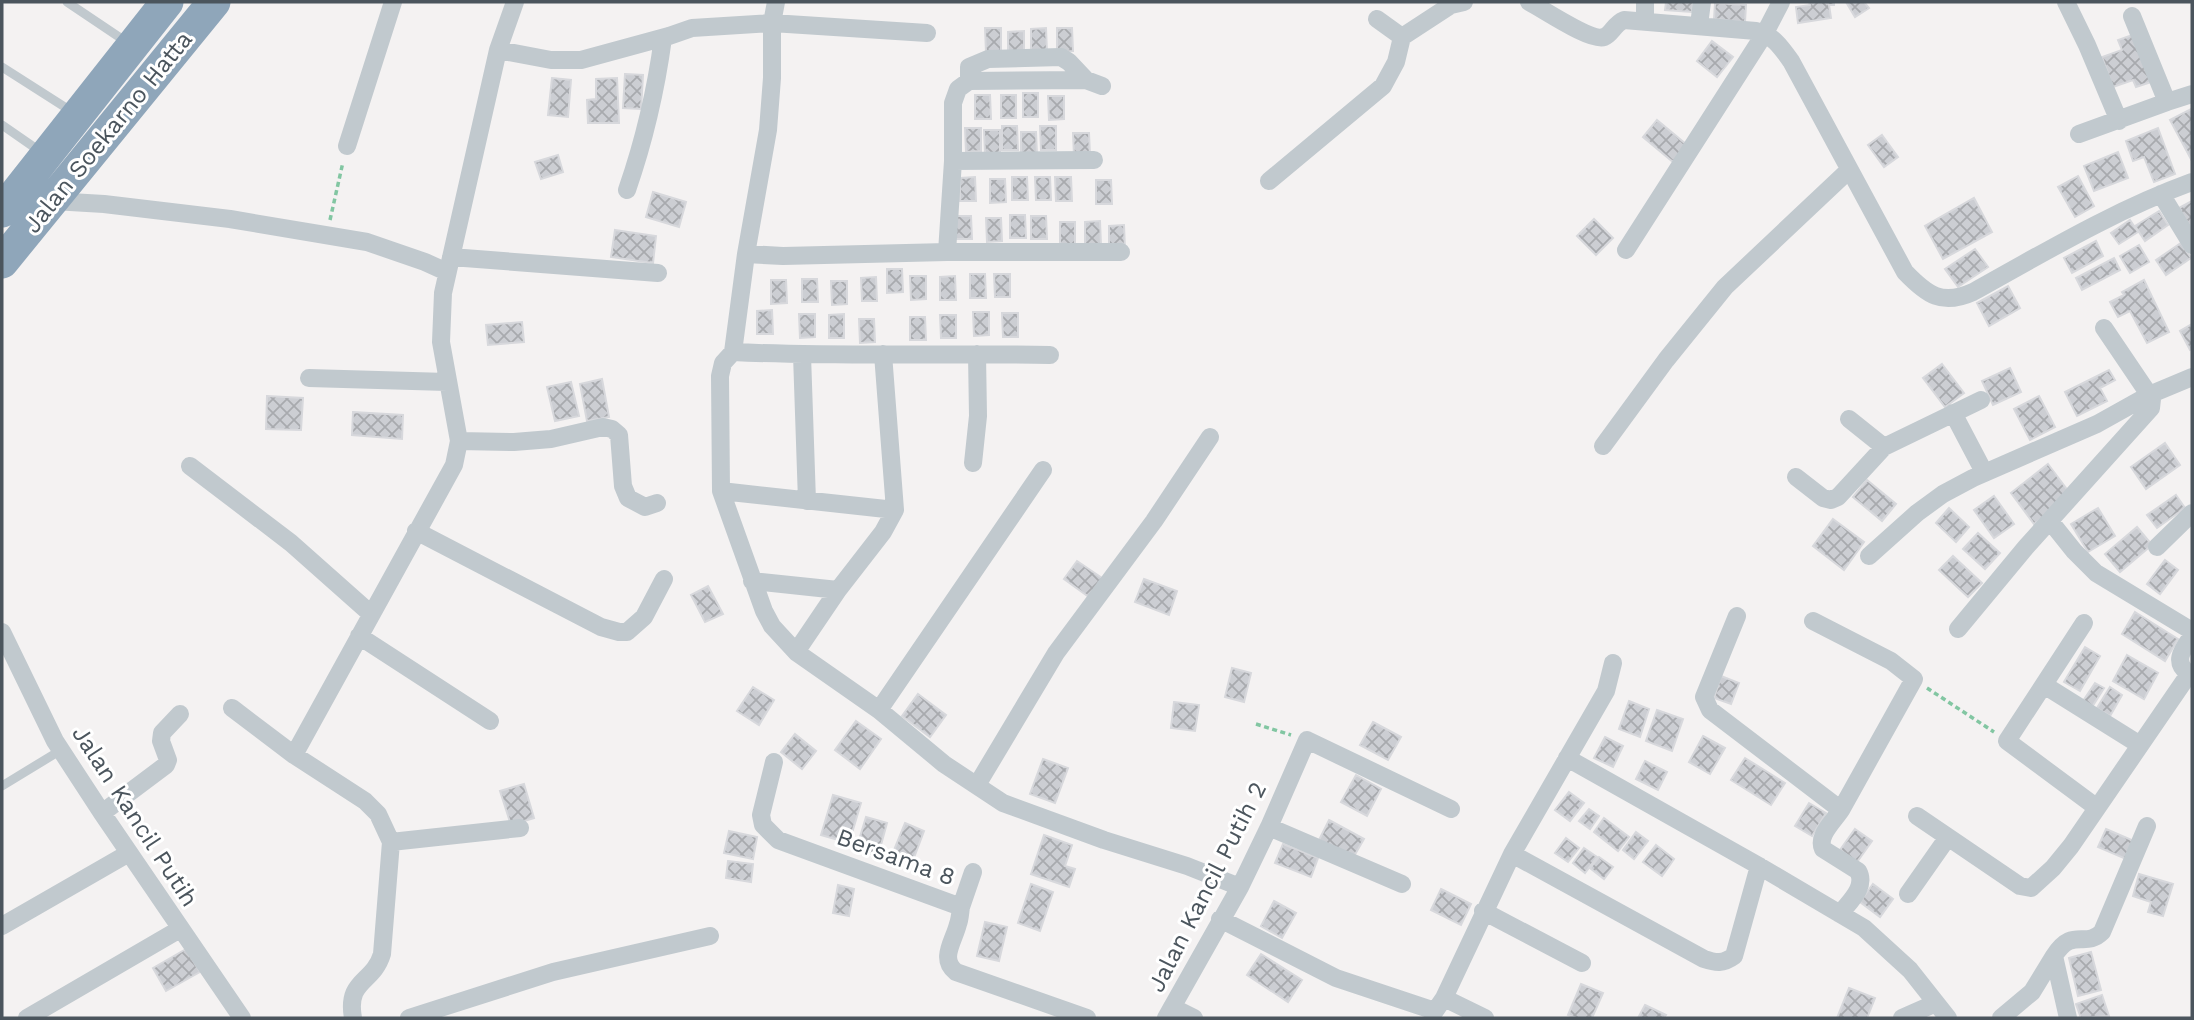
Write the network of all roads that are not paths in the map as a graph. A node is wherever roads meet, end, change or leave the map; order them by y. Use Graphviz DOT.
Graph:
graph roads {
  1 [pos="67,2"];
  2 [pos="167,2"];
  3 [pos="214,2"];
  4 [pos="393,2"];
  5 [pos="514,2"];
  6 [pos="776,2"];
  7 [pos="1464,2"];
  8 [pos="1530,2"];
  9 [pos="1646,2"];
  10 [pos="1702,2"];
  11 [pos="1781,2"];
  12 [pos="2066,2"];
  13 [pos="2132,16"];
  14 [pos="1377,19"];
  15 [pos="1645,21"];
  16 [pos="772,23"];
  17 [pos="1699,25"];
  18 [pos="927,33"];
  19 [pos="1765,33"];
  20 [pos="1402,37"];
  21 [pos="663,38"];
  22 [pos="125,41"];
  23 [pos="498,50"];
  24 [pos="2,67"];
  25 [pos="1094,83"];
  26 [pos="2192,94"];
  27 [pos="2166,102"];
  28 [pos="77,115"];
  29 [pos="2119,121"];
  30 [pos="2,125"];
  31 [pos="2079,134"];
  32 [pos="347,146"];
  33 [pos="46,155"];
  34 [pos="1094,160"];
  35 [pos="953,161"];
  36 [pos="1849,170"];
  37 [pos="1269,181"];
  38 [pos="2192,182"];
  39 [pos="627,190"];
  40 [pos="2161,194"];
  41 [pos="53,201"];
  42 [pos="2,211"];
  43 [pos="2192,245"];
  44 [pos="1626,250"];
  45 [pos="947,252"];
  46 [pos="1121,252"];
  47 [pos="746,254"];
  48 [pos="2,262"];
  49 [pos="449,265"];
  50 [pos="658,273"];
  51 [pos="2104,328"];
  52 [pos="733,352"];
  53 [pos="883,354"];
  54 [pos="976,354"];
  55 [pos="802,355"];
  56 [pos="1051,355"];
  57 [pos="2192,377"];
  58 [pos="309,378"];
  59 [pos="447,382"];
  60 [pos="2149,395"];
  61 [pos="1981,400"];
  62 [pos="1953,414"];
  63 [pos="1849,419"];
  64 [pos="1210,437"];
  65 [pos="459,441"];
  66 [pos="1603,446"];
  67 [pos="1884,447"];
  68 [pos="973,463"];
  69 [pos="190,466"];
  70 [pos="1043,470"];
  71 [pos="1984,472"];
  72 [pos="1796,477"];
  73 [pos="721,491"];
  74 [pos="807,501"];
  75 [pos="657,503"];
  76 [pos="895,510"];
  77 [pos="2192,513"];
  78 [pos="2050,521"];
  79 [pos="416,531"];
  80 [pos="2157,547"];
  81 [pos="1869,556"];
  82 [pos="664,579"];
  83 [pos="752,582"];
  84 [pos="838,590"];
  85 [pos="371,614"];
  86 [pos="1737,616"];
  87 [pos="1813,621"];
  88 [pos="2084,623"];
  89 [pos="1958,629"];
  90 [pos="2,632"];
  91 [pos="2192,634"];
  92 [pos="359,636"];
  93 [pos="796,652"];
  94 [pos="1613,663"];
  95 [pos="2191,674"];
  96 [pos="2044,685"];
  97 [pos="232,708"];
  98 [pos="879,710"];
  99 [pos="180,715"];
  100 [pos="490,722"];
  101 [pos="2140,745"];
  102 [pos="61,750"];
  103 [pos="294,755"];
  104 [pos="1567,758"];
  105 [pos="774,762"];
  106 [pos="977,785"];
  107 [pos="2,786"];
  108 [pos="2096,807"];
  109 [pos="1451,808"];
  110 [pos="1841,810"];
  111 [pos="102,813"];
  112 [pos="1917,816"];
  113 [pos="2147,826"];
  114 [pos="1269,827"];
  115 [pos="520,828"];
  116 [pos="1948,837"];
  117 [pos="391,842"];
  118 [pos="129,853"];
  119 [pos="1512,853"];
  120 [pos="1759,866"];
  121 [pos="973,872"];
  122 [pos="1402,884"];
  123 [pos="1240,887"];
  124 [pos="1908,894"];
  125 [pos="961,907"];
  126 [pos="1483,911"];
  127 [pos="1840,914"];
  128 [pos="1220,919"];
  129 [pos="2,926"];
  130 [pos="180,929"];
  131 [pos="710,936"];
  132 [pos="2054,956"];
  133 [pos="1582,963"];
  134 [pos="1936,1003"];
  135 [pos="1437,1009"];
  136 [pos="1169,1013"];
  137 [pos="27,1018"];
  138 [pos="242,1018"];
  139 [pos="353,1018"];
  140 [pos="409,1018"];
  141 [pos="1087,1018"];
  142 [pos="1194,1018"];
  143 [pos="1485,1018"];
  144 [pos="1902,1018"];
  145 [pos="1948,1018"];
  146 [pos="2001,1018"];
  147 [pos="2068,1018"];
  1 -- 22 [label="lane"];
  2 -- 22 [label="highway, Jalan Soekarno Hatta"];
  3 -- 41 [label="highway, Jalan Soekarno Hatta"];
  4 -- 32 [label="street"];
  5 -- 23 [label="street"];
  6 -- 16 [label="street"];
  7 -- 20 [label="street"];
  8 -- 15 [label="street"];
  9 -- 15 [label="street"];
  10 -- 17 [label="street"];
  11 -- 19 [label="street"];
  12 -- 29 [label="street"];
  13 -- 27 [label="street"];
  14 -- 20 [label="street"];
  15 -- 17 [label="street"];
  16 -- 18 [label="street"];
  16 -- 21 [label="street"];
  16 -- 47 [label="street"];
  17 -- 19 [label="street"];
  19 -- 36 [label="street"];
  19 -- 44 [label="street"];
  20 -- 37 [label="street"];
  21 -- 23 [label="street"];
  21 -- 39 [label="street"];
  22 -- 28 [label="highway, Jalan Soekarno Hatta"];
  23 -- 49 [label="street"];
  24 -- 28 [label="lane"];
  25 -- 35 [label="street"];
  26 -- 27 [label="street"];
  27 -- 29 [label="street"];
  28 -- 33 [label="highway, Jalan Soekarno Hatta"];
  29 -- 31 [label="street"];
  30 -- 33 [label="lane"];
  33 -- 42 [label="highway, Jalan Soekarno Hatta"];
  34 -- 35 [label="street"];
  35 -- 45 [label="street"];
  36 -- 40 [label="street"];
  36 -- 66 [label="street"];
  38 -- 40 [label="street"];
  40 -- 43 [label="street"];
  41 -- 48 [label="highway, Jalan Soekarno Hatta"];
  41 -- 49 [label="street"];
  45 -- 46 [label="street"];
  45 -- 47 [label="street"];
  47 -- 52 [label="street"];
  49 -- 50 [label="street"];
  49 -- 59 [label="street"];
  51 -- 60 [label="street"];
  52 -- 55 [label="street"];
  52 -- 73 [label="street"];
  53 -- 54 [label="street"];
  53 -- 55 [label="street"];
  53 -- 76 [label="street"];
  54 -- 56 [label="street"];
  54 -- 68 [label="street"];
  55 -- 74 [label="street"];
  57 -- 60 [label="street"];
  58 -- 59 [label="street"];
  59 -- 65 [label="street"];
  60 -- 71 [label="street"];
  60 -- 78 [label="street"];
  61 -- 62 [label="street"];
  62 -- 67 [label="street"];
  62 -- 71 [label="street"];
  63 -- 67 [label="street"];
  64 -- 106 [label="street"];
  65 -- 75 [label="street"];
  65 -- 79 [label="street"];
  67 -- 72 [label="street"];
  69 -- 85 [label="street"];
  70 -- 98 [label="street"];
  71 -- 81 [label="street"];
  73 -- 74 [label="street"];
  73 -- 83 [label="street"];
  74 -- 76 [label="street"];
  76 -- 84 [label="street"];
  77 -- 80 [label="street"];
  78 -- 89 [label="street"];
  78 -- 91 [label="street"];
  79 -- 82 [label="street"];
  79 -- 85 [label="street"];
  83 -- 84 [label="street"];
  83 -- 93 [label="street"];
  84 -- 93 [label="street"];
  85 -- 92 [label="street"];
  86 -- 110 [label="street"];
  87 -- 110 [label="street"];
  88 -- 96 [label="street"];
  90 -- 102 [label="street, Jalan Kancil Putih"];
  91 -- 95 [label="street"];
  92 -- 100 [label="street"];
  92 -- 103 [label="street"];
  93 -- 98 [label="street"];
  94 -- 104 [label="street"];
  95 -- 101 [label="street"];
  96 -- 101 [label="street"];
  96 -- 108 [label="street"];
  97 -- 103 [label="street"];
  98 -- 106 [label="street"];
  99 -- 111 [label="street"];
  101 -- 108 [label="street"];
  102 -- 107 [label="lane"];
  102 -- 111 [label="street, Jalan Kancil Putih"];
  103 -- 117 [label="street"];
  104 -- 119 [label="street"];
  104 -- 120 [label="street"];
  105 -- 125 [label="street, Bersama 8"];
  106 -- 123 [label="street"];
  108 -- 116 [label="street"];
  109 -- 114 [label="street, Jalan Kancil Putih 2"];
  110 -- 127 [label="street"];
  111 -- 118 [label="street, Jalan Kancil Putih"];
  112 -- 116 [label="street"];
  113 -- 132 [label="street"];
  114 -- 122 [label="street"];
  114 -- 123 [label="street, Jalan Kancil Putih 2"];
  115 -- 117 [label="street"];
  116 -- 124 [label="street"];
  117 -- 139 [label="street"];
  118 -- 129 [label="street"];
  118 -- 130 [label="street, Jalan Kancil Putih"];
  119 -- 120 [label="street"];
  119 -- 126 [label="street"];
  120 -- 127 [label="street"];
  121 -- 125 [label="street"];
  123 -- 128 [label="street, Jalan Kancil Putih 2"];
  125 -- 141 [label="street, Bersama 8"];
  126 -- 133 [label="street"];
  126 -- 135 [label="street"];
  127 -- 134 [label="street"];
  128 -- 135 [label="street"];
  128 -- 136 [label="street, Jalan Kancil Putih 2"];
  130 -- 137 [label="street"];
  130 -- 138 [label="street, Jalan Kancil Putih"];
  131 -- 140 [label="street"];
  132 -- 146 [label="street"];
  132 -- 147 [label="street"];
  134 -- 144 [label="street"];
  134 -- 145 [label="street"];
  135 -- 143 [label="street"];
  136 -- 142 [label="street"];
}
